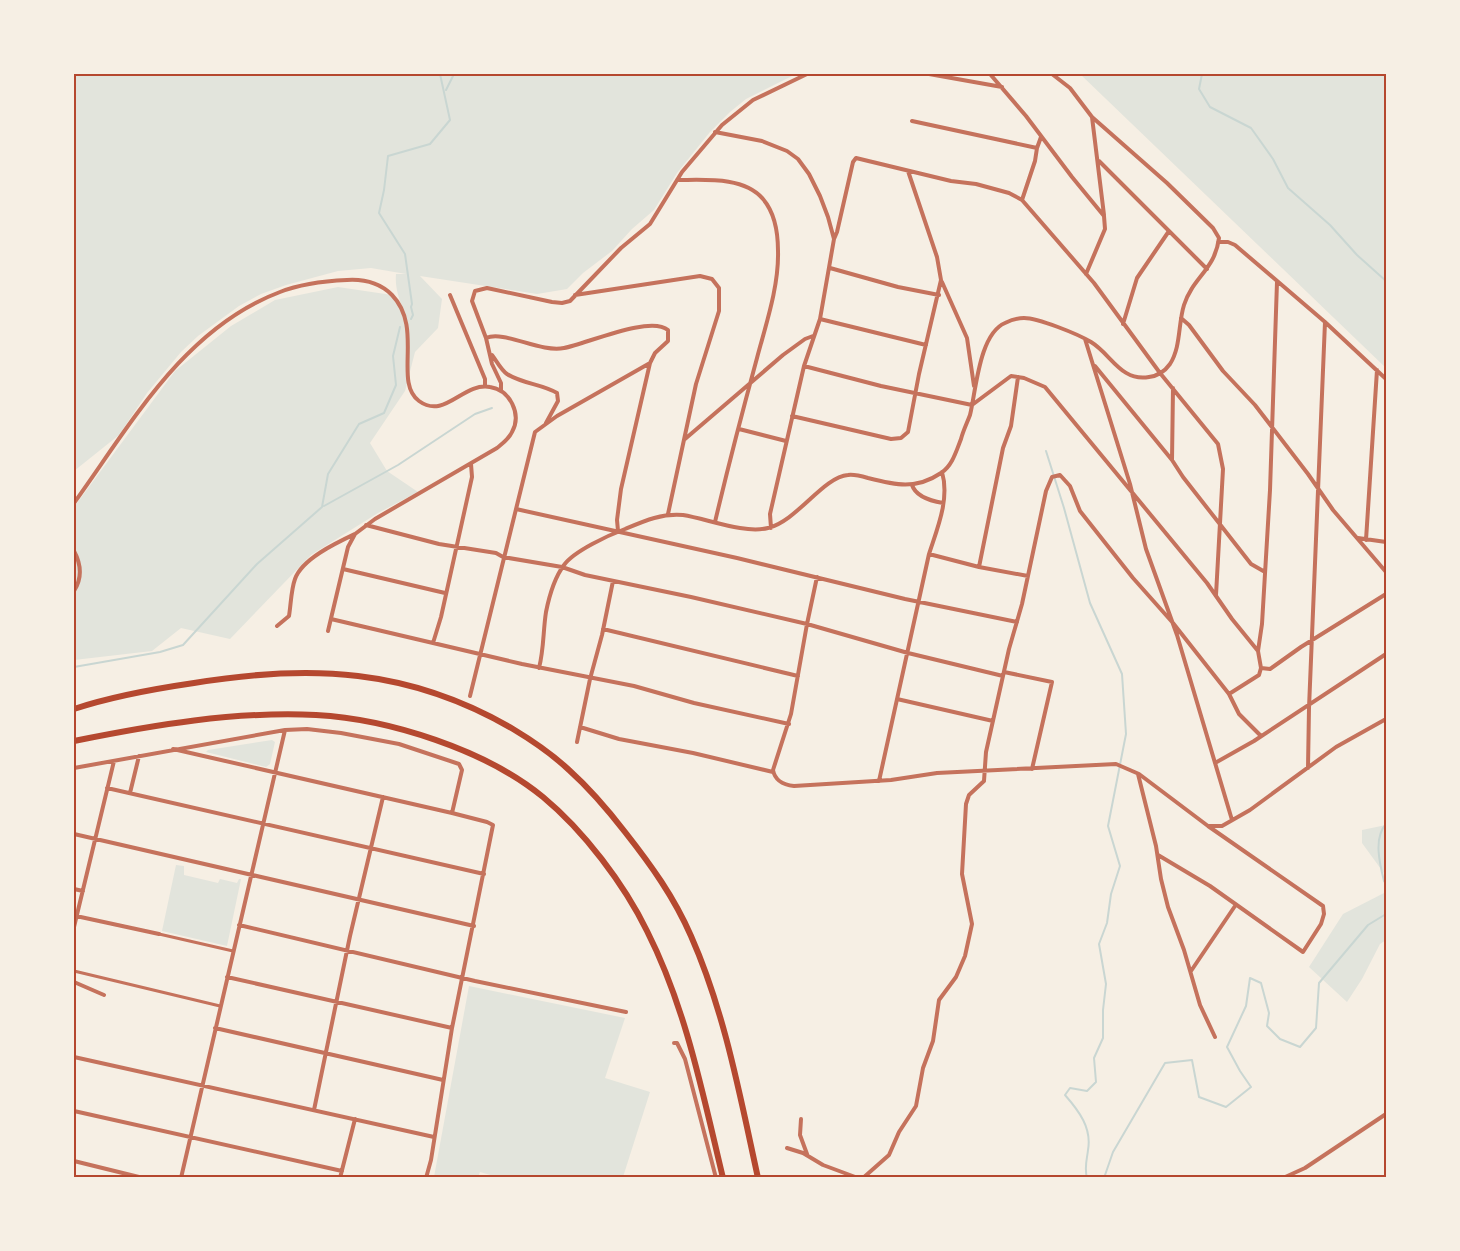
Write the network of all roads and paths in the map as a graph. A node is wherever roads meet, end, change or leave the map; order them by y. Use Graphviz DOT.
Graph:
graph roads {
  1 [pos="807,74"];
  2 [pos="929,74"];
  3 [pos="990,74"];
  4 [pos="1052,74"];
  5 [pos="1002,88"];
  6 [pos="1092,117"];
  7 [pos="912,121"];
  8 [pos="715,132"];
  9 [pos="1041,137"];
  10 [pos="1037,148"];
  11 [pos="1098,160"];
  12 [pos="908,171"];
  13 [pos="677,180"];
  14 [pos="1022,200"];
  15 [pos="1104,216"];
  16 [pos="1169,231"];
  17 [pos="834,239"];
  18 [pos="1218,242"];
  19 [pos="830,268"];
  20 [pos="1207,269"];
  21 [pos="1086,274"];
  22 [pos="941,280"];
  23 [pos="1277,282"];
  24 [pos="450,295"];
  25 [pos="575,295"];
  26 [pos="939,295"];
  27 [pos="1181,318"];
  28 [pos="820,319"];
  29 [pos="1325,322"];
  30 [pos="1123,324"];
  31 [pos="813,336"];
  32 [pos="486,338"];
  33 [pos="1085,338"];
  34 [pos="926,345"];
  35 [pos="489,352"];
  36 [pos="650,363"];
  37 [pos="1093,363"];
  38 [pos="804,366"];
  39 [pos="1377,370"];
  40 [pos="1160,373"];
  41 [pos="1018,377"];
  42 [pos="1386,379"];
  43 [pos="750,383"];
  44 [pos="485,386"];
  45 [pos="1173,388"];
  46 [pos="975,389"];
  47 [pos="501,391"];
  48 [pos="915,393"];
  49 [pos="972,405"];
  50 [pos="792,416"];
  51 [pos="546,424"];
  52 [pos="1273,428"];
  53 [pos="739,429"];
  54 [pos="684,439"];
  55 [pos="786,441"];
  56 [pos="1172,460"];
  57 [pos="471,464"];
  58 [pos="942,472"];
  59 [pos="912,485"];
  60 [pos="1317,488"];
  61 [pos="1133,495"];
  62 [pos="74,503"];
  63 [pos="943,503"];
  64 [pos="516,509"];
  65 [pos="669,514"];
  66 [pos="715,522"];
  67 [pos="366,525"];
  68 [pos="1220,525"];
  69 [pos="771,528"];
  70 [pos="618,531"];
  71 [pos="355,534"];
  72 [pos="1356,538"];
  73 [pos="1366,540"];
  74 [pos="1386,543"];
  75 [pos="455,547"];
  76 [pos="74,551"];
  77 [pos="929,554"];
  78 [pos="503,557"];
  79 [pos="562,567"];
  80 [pos="979,567"];
  81 [pos="343,569"];
  82 [pos="1265,572"];
  83 [pos="1386,572"];
  84 [pos="1028,576"];
  85 [pos="818,577"];
  86 [pos="613,581"];
  87 [pos="74,591"];
  88 [pos="445,594"];
  89 [pos="1386,594"];
  90 [pos="1216,595"];
  91 [pos="920,601"];
  92 [pos="331,618"];
  93 [pos="1017,622"];
  94 [pos="1173,623"];
  95 [pos="807,624"];
  96 [pos="277,626"];
  97 [pos="603,630"];
  98 [pos="328,631"];
  99 [pos="1312,641"];
  100 [pos="433,643"];
  101 [pos="1258,651"];
  102 [pos="908,653"];
  103 [pos="480,654"];
  104 [pos="1386,654"];
  105 [pos="539,668"];
  106 [pos="1261,668"];
  107 [pos="1003,674"];
  108 [pos="798,676"];
  109 [pos="590,679"];
  110 [pos="1229,694"];
  111 [pos="470,696"];
  112 [pos="897,699"];
  113 [pos="1309,704"];
  114 [pos="74,709"];
  115 [pos="1386,718"];
  116 [pos="993,721"];
  117 [pos="789,724"];
  118 [pos="580,727"];
  119 [pos="285,730"];
  120 [pos="1262,736"];
  121 [pos="74,741"];
  122 [pos="577,742"];
  123 [pos="173,749"];
  124 [pos="140,755"];
  125 [pos="114,760"];
  126 [pos="1215,763"];
  127 [pos="74,768"];
  128 [pos="1308,768"];
  129 [pos="1032,769"];
  130 [pos="985,771"];
  131 [pos="773,772"];
  132 [pos="273,773"];
  133 [pos="1137,773"];
  134 [pos="879,781"];
  135 [pos="107,788"];
  136 [pos="130,793"];
  137 [pos="383,797"];
  138 [pos="452,813"];
  139 [pos="1232,820"];
  140 [pos="262,823"];
  141 [pos="1208,826"];
  142 [pos="74,834"];
  143 [pos="95,839"];
  144 [pos="371,848"];
  145 [pos="1158,855"];
  146 [pos="251,874"];
  147 [pos="484,874"];
  148 [pos="74,889"];
  149 [pos="83,891"];
  150 [pos="359,900"];
  151 [pos="1235,906"];
  152 [pos="76,916"];
  153 [pos="239,925"];
  154 [pos="474,926"];
  155 [pos="74,927"];
  156 [pos="159,934"];
  157 [pos="233,951"];
  158 [pos="348,951"];
  159 [pos="74,971"];
  160 [pos="1191,972"];
  161 [pos="227,977"];
  162 [pos="463,978"];
  163 [pos="74,982"];
  164 [pos="104,995"];
  165 [pos="336,1002"];
  166 [pos="220,1006"];
  167 [pos="626,1012"];
  168 [pos="215,1028"];
  169 [pos="452,1028"];
  170 [pos="1215,1037"];
  171 [pos="674,1043"];
  172 [pos="326,1053"];
  173 [pos="74,1057"];
  174 [pos="443,1080"];
  175 [pos="201,1086"];
  176 [pos="314,1110"];
  177 [pos="74,1111"];
  178 [pos="1386,1114"];
  179 [pos="355,1119"];
  180 [pos="801,1119"];
  181 [pos="434,1137"];
  182 [pos="190,1138"];
  183 [pos="787,1148"];
  184 [pos="809,1157"];
  185 [pos="74,1161"];
  186 [pos="342,1171"];
  187 [pos="143,1178"];
  188 [pos="181,1178"];
  189 [pos="340,1178"];
  190 [pos="426,1178"];
  191 [pos="716,1178"];
  192 [pos="723,1178"];
  193 [pos="758,1178"];
  194 [pos="858,1178"];
  195 [pos="863,1178"];
  196 [pos="1283,1178"];
  1 -- 8 [label="street"];
  2 -- 5 [label="street"];
  3 -- 5 [label="street"];
  4 -- 6 [label="street"];
  5 -- 9 [label="street"];
  6 -- 11 [label="street"];
  6 -- 18 [label="street"];
  7 -- 10 [label="street"];
  8 -- 13 [label="street"];
  8 -- 17 [label="street"];
  9 -- 10 [label="street"];
  9 -- 15 [label="street"];
  10 -- 14 [label="street"];
  11 -- 15 [label="street"];
  11 -- 16 [label="street"];
  12 -- 14 [label="street"];
  12 -- 17 [label="street"];
  12 -- 22 [label="street"];
  13 -- 25 [label="street"];
  13 -- 43 [label="street"];
  14 -- 21 [label="street"];
  15 -- 21 [label="street"];
  16 -- 20 [label="street"];
  16 -- 30 [label="street"];
  17 -- 19 [label="street"];
  18 -- 20 [label="street"];
  18 -- 23 [label="street"];
  19 -- 26 [label="street"];
  19 -- 28 [label="street"];
  20 -- 27 [label="street"];
  21 -- 30 [label="street"];
  22 -- 26 [label="street"];
  22 -- 46 [label="street"];
  23 -- 29 [label="street"];
  23 -- 52 [label="street"];
  24 -- 44 [label="street"];
  25 -- 32 [label="street"];
  25 -- 54 [label="street"];
  26 -- 34 [label="street"];
  27 -- 40 [label="street"];
  27 -- 52 [label="street"];
  28 -- 31 [label="street"];
  28 -- 34 [label="street"];
  29 -- 39 [label="street"];
  29 -- 60 [label="street"];
  30 -- 40 [label="street"];
  31 -- 38 [label="street"];
  31 -- 43 [label="street"];
  32 -- 35 [label="street"];
  32 -- 36 [label="street"];
  33 -- 37 [label="street"];
  33 -- 40 [label="street"];
  33 -- 46 [label="street"];
  34 -- 48 [label="street"];
  35 -- 47 [label="street"];
  35 -- 51 [label="street"];
  36 -- 51 [label="street"];
  36 -- 70 [label="street"];
  37 -- 56 [label="street"];
  37 -- 61 [label="street"];
  38 -- 48 [label="street"];
  38 -- 50 [label="street"];
  39 -- 42 [label="street"];
  39 -- 73 [label="street"];
  40 -- 45 [label="street"];
  41 -- 49 [label="street"];
  41 -- 61 [label="street"];
  41 -- 80 [label="street"];
  43 -- 53 [label="street"];
  43 -- 54 [label="street"];
  44 -- 47 [label="street"];
  44 -- 62 [label="street"];
  45 -- 56 [label="street"];
  45 -- 68 [label="street"];
  46 -- 49 [label="street"];
  47 -- 57 [label="street"];
  48 -- 49 [label="street"];
  48 -- 50 [label="street"];
  49 -- 58 [label="street"];
  50 -- 55 [label="street"];
  51 -- 64 [label="street"];
  52 -- 60 [label="street"];
  52 -- 82 [label="street"];
  53 -- 55 [label="street"];
  53 -- 66 [label="street"];
  54 -- 65 [label="street"];
  55 -- 69 [label="street"];
  56 -- 68 [label="street"];
  57 -- 67 [label="street"];
  57 -- 75 [label="street"];
  58 -- 59 [label="street"];
  58 -- 63 [label="street"];
  59 -- 63 [label="street"];
  59 -- 69 [label="street"];
  60 -- 72 [label="street"];
  60 -- 99 [label="street"];
  61 -- 90 [label="street"];
  61 -- 94 [label="street"];
  63 -- 77 [label="street"];
  64 -- 70 [label="street"];
  64 -- 78 [label="street"];
  65 -- 66 [label="street"];
  65 -- 70 [label="street"];
  66 -- 69 [label="street"];
  67 -- 71 [label="street"];
  67 -- 75 [label="street"];
  68 -- 82 [label="street"];
  68 -- 90 [label="street"];
  70 -- 79 [label="street"];
  70 -- 85 [label="street"];
  71 -- 81 [label="street"];
  71 -- 96 [label="street"];
  72 -- 73 [label="street"];
  72 -- 83 [label="street"];
  73 -- 74 [label="street"];
  75 -- 78 [label="street"];
  75 -- 88 [label="street"];
  76 -- 87 [label="street"];
  77 -- 80 [label="street"];
  77 -- 91 [label="street"];
  78 -- 79 [label="street"];
  78 -- 103 [label="street"];
  79 -- 86 [label="street"];
  79 -- 105 [label="street"];
  80 -- 84 [label="street"];
  81 -- 88 [label="street"];
  81 -- 92 [label="street"];
  82 -- 101 [label="street"];
  84 -- 93 [label="street"];
  84 -- 94 [label="street"];
  85 -- 91 [label="street"];
  85 -- 95 [label="street"];
  86 -- 95 [label="street"];
  86 -- 97 [label="street"];
  88 -- 100 [label="street"];
  89 -- 99 [label="street"];
  90 -- 101 [label="street"];
  91 -- 93 [label="street"];
  91 -- 102 [label="street"];
  92 -- 98 [label="street"];
  92 -- 100 [label="street"];
  93 -- 107 [label="street"];
  94 -- 110 [label="street"];
  94 -- 126 [label="street"];
  95 -- 102 [label="street"];
  95 -- 108 [label="street"];
  97 -- 108 [label="street"];
  97 -- 109 [label="street"];
  99 -- 106 [label="street"];
  99 -- 113 [label="street"];
  100 -- 103 [label="street"];
  101 -- 106 [label="street"];
  102 -- 107 [label="street"];
  102 -- 112 [label="street"];
  103 -- 105 [label="street"];
  103 -- 111 [label="street"];
  104 -- 113 [label="street"];
  105 -- 109 [label="street"];
  106 -- 110 [label="street"];
  107 -- 116 [label="street"];
  107 -- 129 [label="street"];
  108 -- 117 [label="street"];
  109 -- 117 [label="street"];
  109 -- 118 [label="street"];
  110 -- 120 [label="street"];
  112 -- 116 [label="street"];
  112 -- 134 [label="street"];
  113 -- 120 [label="street"];
  113 -- 128 [label="street"];
  114 -- 193 [label="highway"];
  115 -- 128 [label="street"];
  116 -- 130 [label="street"];
  117 -- 131 [label="street"];
  118 -- 122 [label="street"];
  118 -- 131 [label="street"];
  119 -- 123 [label="street"];
  119 -- 132 [label="street"];
  119 -- 138 [label="street"];
  120 -- 126 [label="street"];
  121 -- 192 [label="highway"];
  123 -- 124 [label="street"];
  123 -- 132 [label="street"];
  124 -- 125 [label="street"];
  124 -- 136 [label="street"];
  125 -- 127 [label="street"];
  125 -- 135 [label="street"];
  126 -- 139 [label="street"];
  128 -- 139 [label="street"];
  129 -- 130 [label="street"];
  129 -- 133 [label="street"];
  130 -- 134 [label="street"];
  130 -- 195 [label="street"];
  131 -- 134 [label="street"];
  132 -- 137 [label="street"];
  132 -- 140 [label="street"];
  133 -- 141 [label="street"];
  133 -- 145 [label="street"];
  135 -- 136 [label="street"];
  135 -- 143 [label="street"];
  136 -- 140 [label="street"];
  137 -- 138 [label="street"];
  137 -- 144 [label="street"];
  138 -- 147 [label="street"];
  139 -- 141 [label="street"];
  140 -- 144 [label="street"];
  140 -- 146 [label="street"];
  141 -- 151 [label="street"];
  142 -- 143 [label="street"];
  143 -- 146 [label="street"];
  143 -- 149 [label="street"];
  144 -- 147 [label="street"];
  144 -- 150 [label="street"];
  145 -- 151 [label="street"];
  145 -- 160 [label="street"];
  146 -- 150 [label="street"];
  146 -- 153 [label="street"];
  147 -- 154 [label="street"];
  148 -- 149 [label="street"];
  149 -- 152 [label="street"];
  150 -- 154 [label="street"];
  150 -- 158 [label="street"];
  151 -- 160 [label="street"];
  152 -- 155 [label="street"];
  152 -- 156 [label="street"];
  153 -- 157 [label="street"];
  153 -- 158 [label="street"];
  154 -- 162 [label="street"];
  156 -- 157 [label="street"];
  157 -- 161 [label="street"];
  158 -- 162 [label="street"];
  158 -- 165 [label="street"];
  159 -- 166 [label="street"];
  160 -- 170 [label="street"];
  161 -- 165 [label="street"];
  161 -- 166 [label="street"];
  162 -- 167 [label="street"];
  162 -- 169 [label="street"];
  163 -- 164 [label="street"];
  165 -- 169 [label="street"];
  165 -- 172 [label="street"];
  166 -- 168 [label="street"];
  168 -- 172 [label="street"];
  168 -- 175 [label="street"];
  169 -- 174 [label="street"];
  171 -- 191 [label="street"];
  172 -- 174 [label="street"];
  172 -- 176 [label="street"];
  173 -- 175 [label="street"];
  174 -- 181 [label="street"];
  175 -- 176 [label="street"];
  175 -- 182 [label="street"];
  176 -- 179 [label="street"];
  177 -- 182 [label="street"];
  178 -- 196 [label="street"];
  179 -- 181 [label="street"];
  179 -- 186 [label="street"];
  180 -- 184 [label="street"];
  181 -- 190 [label="street"];
  182 -- 186 [label="street"];
  182 -- 188 [label="street"];
  183 -- 184 [label="street"];
  184 -- 194 [label="street"];
  185 -- 187 [label="street"];
  186 -- 189 [label="street"];
}
